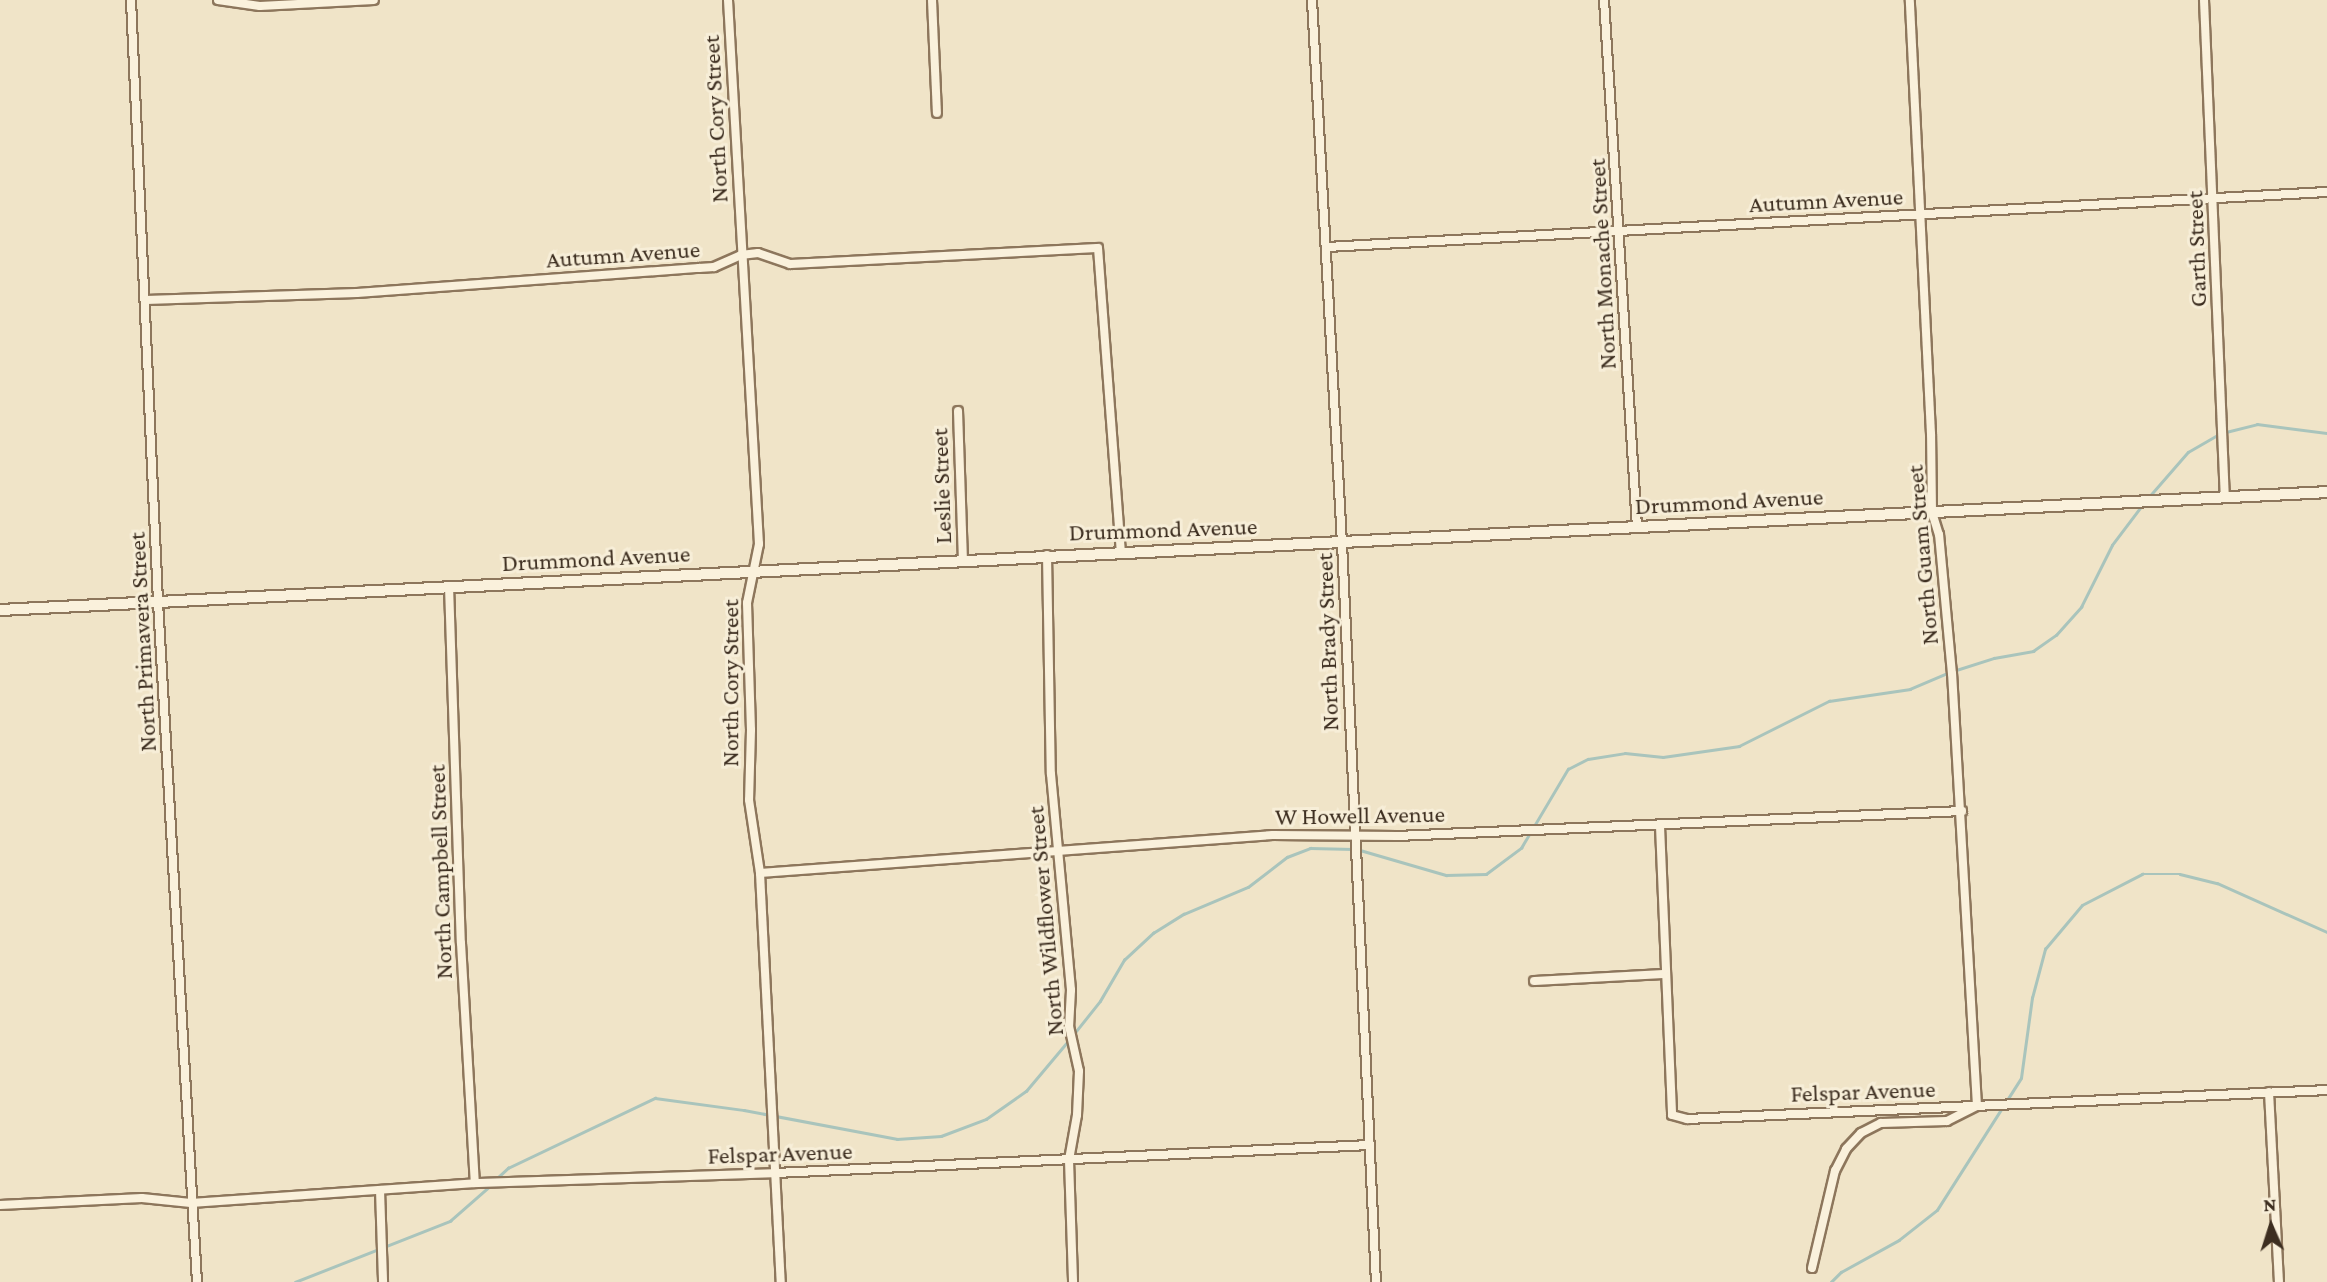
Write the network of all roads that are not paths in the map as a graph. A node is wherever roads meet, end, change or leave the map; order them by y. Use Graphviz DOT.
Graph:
graph roads {
  1 [pos="131,0"];
  2 [pos="218,0"];
  3 [pos="374,0"];
  4 [pos="728,0"];
  5 [pos="932,0"];
  6 [pos="1312,0"];
  7 [pos="1604,0"];
  8 [pos="1910,0"];
  9 [pos="2204,0"];
  10 [pos="937,113"];
  11 [pos="2327,192"];
  12 [pos="2214,198"];
  13 [pos="1919,214"];
  14 [pos="1620,230"];
  15 [pos="1327,247"];
  16 [pos="741,255"];
  17 [pos="146,300"];
  18 [pos="958,411"];
  19 [pos="2327,492"];
  20 [pos="2225,497"];
  21 [pos="1932,512"];
  22 [pos="1637,527"];
  23 [pos="1342,543"];
  24 [pos="1121,551"];
  25 [pos="1047,555"];
  26 [pos="963,560"];
  27 [pos="752,571"];
  28 [pos="449,586"];
  29 [pos="158,602"];
  30 [pos="0,610"];
  31 [pos="1962,811"];
  32 [pos="1660,826"];
  33 [pos="1354,834"];
  34 [pos="1057,851"];
  35 [pos="760,873"];
  36 [pos="1664,974"];
  37 [pos="1534,981"];
  38 [pos="2327,1090"];
  39 [pos="2269,1092"];
  40 [pos="1978,1105"];
  41 [pos="1370,1145"];
  42 [pos="1069,1160"];
  43 [pos="776,1173"];
  44 [pos="475,1184"];
  45 [pos="380,1190"];
  46 [pos="191,1203"];
  47 [pos="0,1205"];
  48 [pos="1812,1268"];
  49 [pos="197,1282"];
  50 [pos="383,1282"];
  51 [pos="781,1282"];
  52 [pos="1073,1282"];
  53 [pos="1376,1282"];
  54 [pos="2279,1282"];
  1 -- 17 [label="street, North Primavera Street"];
  2 -- 3 [label="street"];
  4 -- 16 [label="street, North Cory Street"];
  5 -- 10 [label="street"];
  6 -- 15 [label="street, North Brady Street"];
  7 -- 14 [label="street, North Monache Street"];
  8 -- 13 [label="street, North Guam Street"];
  9 -- 12 [label="street, Garth Street"];
  11 -- 12 [label="street, Autumn Avenue"];
  12 -- 13 [label="street, Autumn Avenue"];
  12 -- 20 [label="street, Garth Street"];
  13 -- 14 [label="street, Autumn Avenue"];
  13 -- 21 [label="street, North Guam Street"];
  14 -- 15 [label="street, Autumn Avenue"];
  14 -- 22 [label="street, North Monache Street"];
  15 -- 23 [label="street, North Brady Street"];
  16 -- 17 [label="street, Autumn Avenue"];
  16 -- 24 [label="street, Autumn Avenue"];
  16 -- 27 [label="street, North Cory Street"];
  17 -- 29 [label="street, North Primavera Street"];
  18 -- 26 [label="street, Leslie Street"];
  19 -- 20 [label="street, Drummond Avenue"];
  20 -- 21 [label="street, Drummond Avenue"];
  21 -- 22 [label="street, Drummond Avenue"];
  21 -- 31 [label="street, North Guam Street"];
  22 -- 23 [label="street, Drummond Avenue"];
  23 -- 24 [label="street, Drummond Avenue"];
  23 -- 33 [label="street, North Brady Street"];
  24 -- 25 [label="street, Drummond Avenue"];
  25 -- 26 [label="street, Drummond Avenue"];
  25 -- 34 [label="street, North Wildflower Street"];
  26 -- 27 [label="street, Drummond Avenue"];
  27 -- 28 [label="street, Drummond Avenue"];
  27 -- 35 [label="street, North Cory Street"];
  28 -- 29 [label="street, Drummond Avenue"];
  28 -- 44 [label="street, North Campbell Street"];
  29 -- 30 [label="street, Drummond Avenue"];
  29 -- 46 [label="street, North Primavera Street"];
  31 -- 32 [label="street, W Howell Avenue"];
  31 -- 40 [label="street, North Guam Street"];
  32 -- 33 [label="street, W Howell Avenue"];
  32 -- 36 [label="street"];
  33 -- 34 [label="street, W Howell Avenue"];
  33 -- 41 [label="street, North Brady Street"];
  34 -- 35 [label="street, W Howell Avenue"];
  34 -- 42 [label="street, North Wildflower Street"];
  35 -- 43 [label="street, North Cory Street"];
  36 -- 37 [label="street"];
  36 -- 40 [label="street, Felspar Avenue"];
  38 -- 39 [label="street, Felspar Avenue"];
  39 -- 40 [label="street, Felspar Avenue"];
  39 -- 54 [label="street"];
  40 -- 48 [label="street"];
  41 -- 42 [label="street, Felspar Avenue"];
  41 -- 53 [label="street, North Brady Street"];
  42 -- 43 [label="street, Felspar Avenue"];
  42 -- 52 [label="street, North Wildflower Street"];
  43 -- 44 [label="street, Felspar Avenue"];
  43 -- 51 [label="street, North Cory Street"];
  44 -- 45 [label="street, Felspar Avenue"];
  45 -- 46 [label="street, Felspar Avenue"];
  45 -- 50 [label="street"];
  46 -- 47 [label="street, Felspar Avenue"];
  46 -- 49 [label="street, North Primavera Street"];
}
